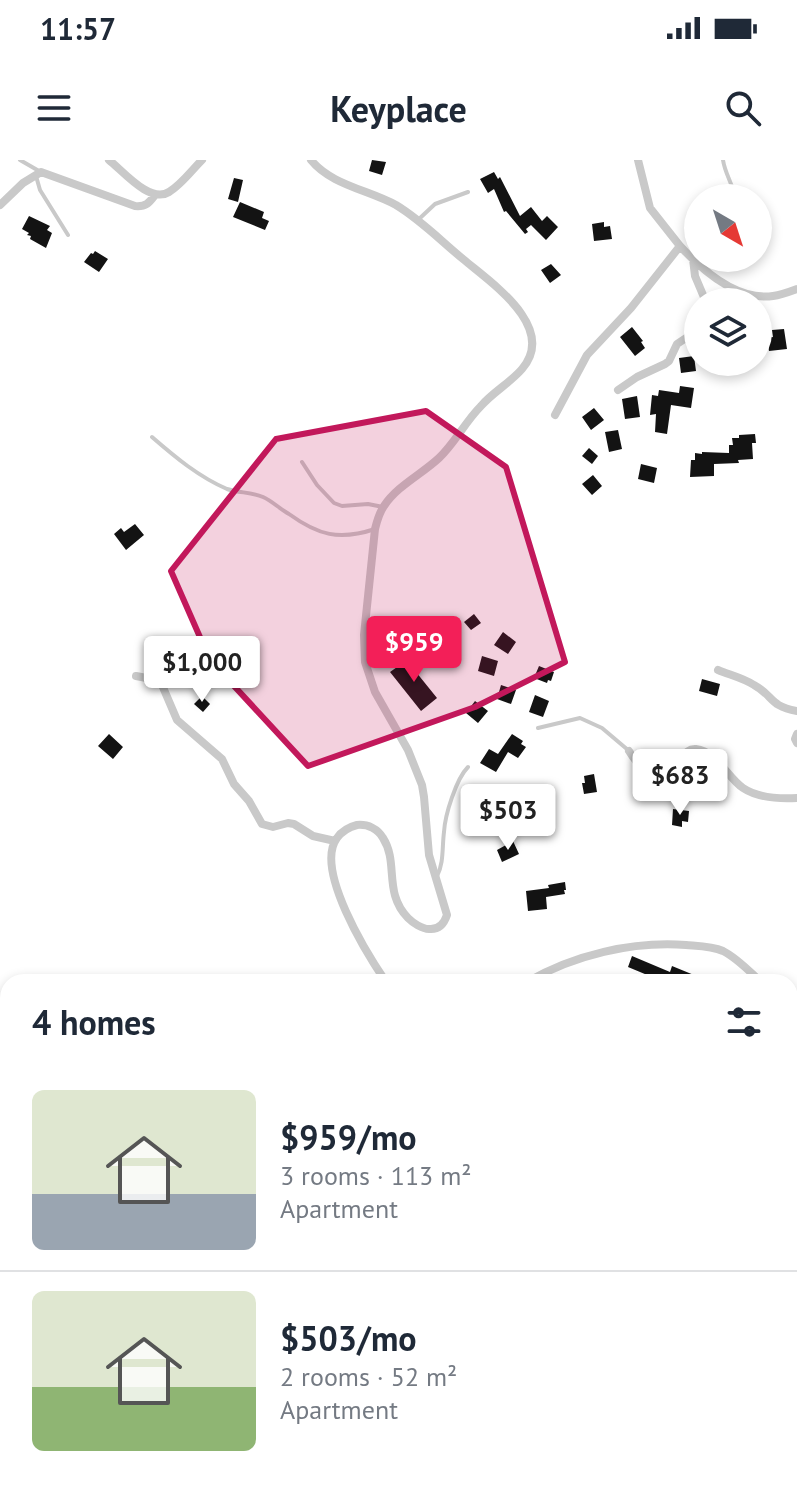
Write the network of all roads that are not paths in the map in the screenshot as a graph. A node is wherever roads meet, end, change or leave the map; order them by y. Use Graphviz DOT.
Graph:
graph roads {
  1 [pos="20,160"];
  2 [pos="109,160"];
  3 [pos="202,160"];
  4 [pos="311,160"];
  5 [pos="638,160"];
  6 [pos="723,160"];
  7 [pos="38,174"];
  8 [pos="731,184"];
  9 [pos="468,192"];
  10 [pos="155,195"];
  11 [pos="0,205"];
  12 [pos="417,220"];
  13 [pos="68,235"];
  14 [pos="680,246"];
  15 [pos="684,250"];
  16 [pos="711,272"];
  17 [pos="733,288"];
  18 [pos="797,289"];
  19 [pos="772,296"];
  20 [pos="684,339"];
  21 [pos="618,390"];
  22 [pos="555,415"];
  23 [pos="152,437"];
  24 [pos="302,462"];
  25 [pos="383,507"];
  26 [pos="375,529"];
  27 [pos="718,670"];
  28 [pos="136,676"];
  29 [pos="797,711"];
  30 [pos="538,728"];
  31 [pos="797,734"];
  32 [pos="797,743"];
  33 [pos="629,751"];
  34 [pos="468,767"];
  35 [pos="797,798"];
  36 [pos="335,841"];
  37 [pos="436,878"];
  38 [pos="381,974"];
  39 [pos="542,974"];
  40 [pos="752,974"];
  1 -- 7 [label="lane"];
  2 -- 10 [label="street"];
  3 -- 10 [label="street"];
  4 -- 12 [label="street"];
  5 -- 14 [label="street"];
  6 -- 8 [label="lane"];
  7 -- 10 [label="street"];
  7 -- 11 [label="street"];
  7 -- 13 [label="lane"];
  9 -- 12 [label="lane"];
  12 -- 25 [label="street"];
  14 -- 15 [label="street"];
  14 -- 22 [label="street"];
  16 -- 17 [label="street"];
  18 -- 19 [label="street"];
  20 -- 21 [label="street"];
  23 -- 26 [label="lane"];
  24 -- 25 [label="lane"];
  25 -- 26 [label="street"];
  26 -- 37 [label="street"];
  27 -- 29 [label="street"];
  28 -- 36 [label="street"];
  30 -- 33 [label="lane"];
  31 -- 32 [label="street"];
  33 -- 35 [label="street"];
  34 -- 37 [label="lane"];
  36 -- 37 [label="street"];
  36 -- 38 [label="street"];
  39 -- 40 [label="street"];
}
